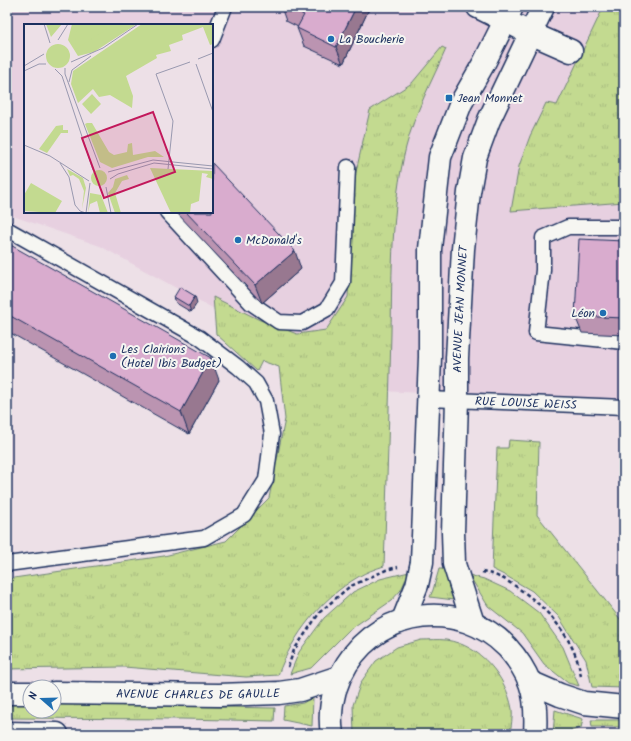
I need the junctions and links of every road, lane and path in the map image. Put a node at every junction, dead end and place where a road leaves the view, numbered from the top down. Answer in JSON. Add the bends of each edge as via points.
{"nodes":[{"id":1,"x":225,"y":7,"type":"edge"},
{"id":2,"x":478,"y":7,"type":"edge"},
{"id":3,"x":543,"y":7,"type":"edge"},
{"id":4,"x":509,"y":14,"type":"edge"},
{"id":5,"x":530,"y":33,"type":"junction"},
{"id":6,"x":213,"y":37,"type":"edge"},
{"id":7,"x":571,"y":51,"type":"dead end"},
{"id":8,"x":348,"y":167,"type":"dead end"},
{"id":9,"x":168,"y":213,"type":"edge"},
{"id":10,"x":624,"y":227,"type":"edge"},
{"id":11,"x":7,"y":229,"type":"edge"},
{"id":12,"x":624,"y":342,"type":"edge"},
{"id":13,"x":428,"y":399,"type":"junction"},
{"id":14,"x":457,"y":400,"type":"junction"},
{"id":15,"x":624,"y":407,"type":"edge"},
{"id":16,"x":7,"y":564,"type":"edge"},
{"id":17,"x":401,"y":567,"type":"dead end"},
{"id":18,"x":481,"y":572,"type":"dead end"},
{"id":19,"x":403,"y":620,"type":"junction"},
{"id":20,"x":473,"y":623,"type":"junction"},
{"id":21,"x":288,"y":668,"type":"dead end"},
{"id":22,"x":339,"y":677,"type":"junction"},
{"id":23,"x":582,"y":679,"type":"dead end"},
{"id":24,"x":530,"y":682,"type":"junction"},
{"id":25,"x":7,"y":693,"type":"edge"},
{"id":26,"x":22,"y":693,"type":"edge"},
{"id":27,"x":62,"y":694,"type":"edge"},
{"id":28,"x":624,"y":706,"type":"edge"},
{"id":29,"x":7,"y":733,"type":"edge"},
{"id":30,"x":57,"y":734,"type":"edge"},
{"id":31,"x":332,"y":734,"type":"edge"},
{"id":32,"x":535,"y":734,"type":"edge"}],
"edges":[{"from":1,"to":6,"type":"lane"},
{"from":2,"to":4,"type":"street"},
{"from":3,"to":5,"type":"street","name":"AVENUE JEAN MONNET"},
{"from":4,"to":5,"type":"street"},
{"from":4,"to":13,"type":"street","via":[[461,103],[440,157],[430,249]]},
{"from":5,"to":7,"type":"street"},
{"from":5,"to":14,"type":"street","name":"AVENUE JEAN MONNET","via":[[475,158],[463,249]]},
{"from":8,"to":9,"type":"lane","via":[[343,283],[327,309],[302,323],[278,322],[251,303]]},
{"from":10,"to":12,"type":"lane","via":[[568,227],[543,238],[543,270],[536,333]]},
{"from":11,"to":16,"type":"lane","via":[[200,338],[238,367],[256,383],[266,401],[272,434],[266,480],[244,515],[204,538]]},
{"from":13,"to":14,"type":"lane","name":"RUE LOUISE WEISS"},
{"from":13,"to":19,"type":"street","via":[[422,562]]},
{"from":14,"to":15,"type":"lane","name":"RUE LOUISE WEISS"},
{"from":14,"to":20,"type":"street","name":"AVENUE JEAN MONNET","via":[[454,564]]},
{"from":17,"to":21,"type":"path","via":[[386,570],[349,587],[320,612],[294,650]]},
{"from":18,"to":23,"type":"path","via":[[500,577],[529,595],[552,617],[568,640],[580,667]]},
{"from":19,"to":20,"type":"street","via":[[426,616],[451,617]]},
{"from":19,"to":22,"type":"street","via":[[377,633],[355,652]]},
{"from":20,"to":24,"type":"street","via":[[498,638],[517,658]]},
{"from":22,"to":27,"type":"street","name":"AVENUE CHARLES DE GAULLE","via":[[300,690],[279,693]]},
{"from":22,"to":31,"type":"street","via":[[332,700]]},
{"from":24,"to":28,"type":"street","via":[[584,703]]},
{"from":24,"to":32,"type":"street","via":[[536,708]]},
{"from":25,"to":26,"type":"street"},
{"from":29,"to":30,"type":"street"}]}
